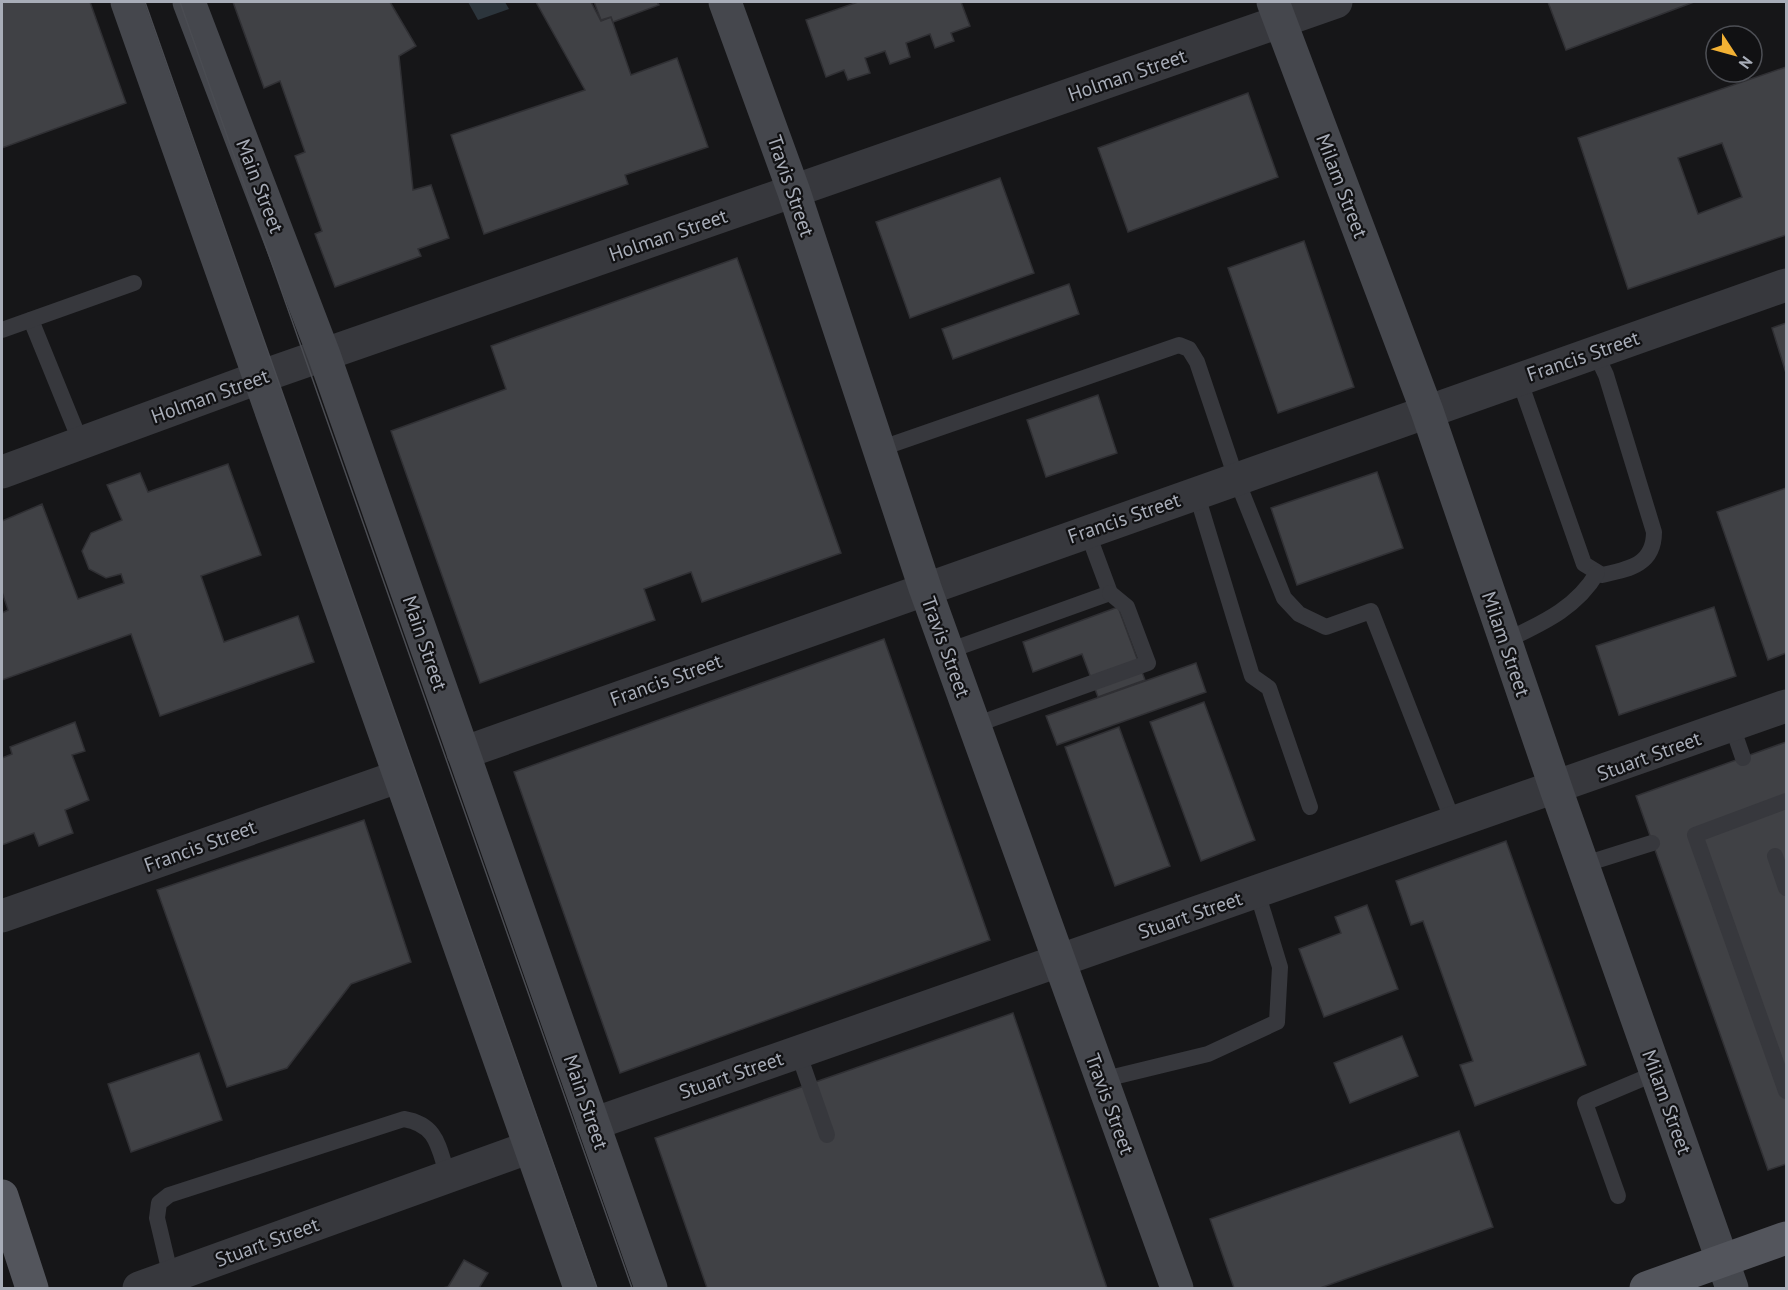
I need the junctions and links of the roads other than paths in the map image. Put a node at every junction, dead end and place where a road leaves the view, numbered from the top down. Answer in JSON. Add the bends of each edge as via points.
{"nodes":[{"id":1,"x":127,"y":2,"type":"edge"},
{"id":2,"x":189,"y":2,"type":"edge"},
{"id":3,"x":725,"y":2,"type":"edge"},
{"id":4,"x":1336,"y":2,"type":"edge"},
{"id":5,"x":1276,"y":12,"type":"edge"},
{"id":6,"x":794,"y":192,"type":"junction"},
{"id":7,"x":134,"y":283,"type":"dead end"},
{"id":8,"x":1786,"y":285,"type":"edge"},
{"id":9,"x":32,"y":320,"type":"junction"},
{"id":10,"x":2,"y":330,"type":"edge"},
{"id":11,"x":1595,"y":352,"type":"junction"},
{"id":12,"x":324,"y":355,"type":"junction"},
{"id":13,"x":260,"y":378,"type":"junction"},
{"id":14,"x":1519,"y":379,"type":"junction"},
{"id":15,"x":1426,"y":411,"type":"junction"},
{"id":16,"x":81,"y":443,"type":"junction"},
{"id":17,"x":879,"y":449,"type":"junction"},
{"id":18,"x":2,"y":472,"type":"edge"},
{"id":19,"x":1236,"y":478,"type":"junction"},
{"id":20,"x":1196,"y":492,"type":"junction"},
{"id":21,"x":1087,"y":531,"type":"junction"},
{"id":22,"x":1597,"y":573,"type":"junction"},
{"id":23,"x":925,"y":588,"type":"junction"},
{"id":24,"x":1110,"y":593,"type":"junction"},
{"id":25,"x":1505,"y":641,"type":"junction"},
{"id":26,"x":948,"y":651,"type":"junction"},
{"id":27,"x":1786,"y":706,"type":"edge"},
{"id":28,"x":975,"y":725,"type":"junction"},
{"id":29,"x":1732,"y":726,"type":"junction"},
{"id":30,"x":463,"y":753,"type":"junction"},
{"id":31,"x":1743,"y":758,"type":"dead end"},
{"id":32,"x":400,"y":776,"type":"junction"},
{"id":33,"x":1556,"y":789,"type":"junction"},
{"id":34,"x":1786,"y":801,"type":"edge"},
{"id":35,"x":1310,"y":807,"type":"dead end"},
{"id":36,"x":1454,"y":824,"type":"junction"},
{"id":37,"x":1652,"y":843,"type":"dead end"},
{"id":38,"x":1775,"y":856,"type":"dead end"},
{"id":39,"x":1582,"y":865,"type":"junction"},
{"id":40,"x":1786,"y":888,"type":"edge"},
{"id":41,"x":1257,"y":892,"type":"junction"},
{"id":42,"x":2,"y":916,"type":"edge"},
{"id":43,"x":1058,"y":960,"type":"junction"},
{"id":44,"x":798,"y":1052,"type":"junction"},
{"id":45,"x":1656,"y":1073,"type":"junction"},
{"id":46,"x":1101,"y":1080,"type":"junction"},
{"id":47,"x":1786,"y":1091,"type":"edge"},
{"id":48,"x":593,"y":1124,"type":"junction"},
{"id":49,"x":827,"y":1135,"type":"dead end"},
{"id":50,"x":530,"y":1147,"type":"junction"},
{"id":51,"x":448,"y":1176,"type":"junction"},
{"id":52,"x":2,"y":1196,"type":"edge"},
{"id":53,"x":1618,"y":1196,"type":"dead end"},
{"id":54,"x":1786,"y":1238,"type":"edge"},
{"id":55,"x":1727,"y":1275,"type":"edge"},
{"id":56,"x":171,"y":1277,"type":"junction"},
{"id":57,"x":32,"y":1288,"type":"edge"},
{"id":58,"x":139,"y":1288,"type":"edge"},
{"id":59,"x":580,"y":1288,"type":"edge"},
{"id":60,"x":651,"y":1288,"type":"edge"},
{"id":61,"x":1177,"y":1288,"type":"edge"},
{"id":62,"x":1646,"y":1288,"type":"edge"}],
"edges":[{"from":1,"to":13,"type":"main road"},
{"from":2,"to":12,"type":"main road","name":"Main Street"},
{"from":3,"to":6,"type":"main road","name":"Travis Street"},
{"from":4,"to":5,"type":"street","name":"Holman Street"},
{"from":5,"to":6,"type":"street","name":"Holman Street"},
{"from":5,"to":15,"type":"main road","name":"Milam Street"},
{"from":6,"to":12,"type":"street","name":"Holman Street"},
{"from":6,"to":17,"type":"main road","name":"Travis Street"},
{"from":7,"to":9,"type":"lane"},
{"from":8,"to":11,"type":"street","name":"Francis Street"},
{"from":9,"to":10,"type":"lane"},
{"from":9,"to":16,"type":"lane"},
{"from":11,"to":14,"type":"street","name":"Francis Street"},
{"from":11,"to":22,"type":"lane","via":[[1606,375],[1654,539],[1654,546],[1641,563],[1614,573]]},
{"from":12,"to":13,"type":"street","name":"Holman Street"},
{"from":12,"to":30,"type":"main road","name":"Main Street"},
{"from":13,"to":16,"type":"street","name":"Holman Street"},
{"from":13,"to":32,"type":"main road"},
{"from":14,"to":15,"type":"street","name":"Francis Street"},
{"from":14,"to":22,"type":"lane","via":[[1584,564]]},
{"from":15,"to":19,"type":"street","name":"Francis Street"},
{"from":15,"to":25,"type":"main road","name":"Milam Street"},
{"from":16,"to":18,"type":"street","name":"Holman Street"},
{"from":17,"to":19,"type":"lane","via":[[1179,345],[1189,349],[1197,362]]},
{"from":17,"to":23,"type":"main road","name":"Travis Street"},
{"from":19,"to":20,"type":"street","name":"Francis Street"},
{"from":19,"to":36,"type":"lane","via":[[1284,598],[1299,614],[1326,627],[1371,611]]},
{"from":20,"to":21,"type":"street","name":"Francis Street"},
{"from":20,"to":35,"type":"lane","via":[[1252,676],[1269,688]]},
{"from":21,"to":23,"type":"street","name":"Francis Street"},
{"from":21,"to":24,"type":"lane"},
{"from":22,"to":25,"type":"lane","via":[[1583,593],[1555,617]]},
{"from":23,"to":26,"type":"main road","name":"Travis Street"},
{"from":23,"to":30,"type":"street","name":"Francis Street"},
{"from":24,"to":26,"type":"lane"},
{"from":24,"to":28,"type":"lane","via":[[1127,607],[1148,663]]},
{"from":25,"to":33,"type":"main road","name":"Milam Street"},
{"from":26,"to":28,"type":"main road","name":"Travis Street"},
{"from":27,"to":29,"type":"street","name":"Stuart Street"},
{"from":28,"to":43,"type":"main road","name":"Travis Street"},
{"from":29,"to":31,"type":"lane"},
{"from":29,"to":33,"type":"street","name":"Stuart Street"},
{"from":30,"to":48,"type":"main road","name":"Main Street"},
{"from":32,"to":42,"type":"street","name":"Francis Street"},
{"from":32,"to":50,"type":"main road"},
{"from":33,"to":36,"type":"street","name":"Stuart Street"},
{"from":33,"to":39,"type":"main road","name":"Milam Street"},
{"from":34,"to":47,"type":"lane","via":[[1695,835]]},
{"from":36,"to":41,"type":"street","name":"Stuart Street"},
{"from":37,"to":39,"type":"lane"},
{"from":38,"to":40,"type":"lane"},
{"from":39,"to":45,"type":"main road","name":"Milam Street"},
{"from":41,"to":43,"type":"street","name":"Stuart Street"},
{"from":41,"to":46,"type":"lane","via":[[1280,967],[1277,1022],[1208,1054]]},
{"from":43,"to":44,"type":"street","name":"Stuart Street"},
{"from":43,"to":46,"type":"main road","name":"Travis Street"},
{"from":44,"to":48,"type":"street","name":"Stuart Street"},
{"from":44,"to":49,"type":"lane"},
{"from":45,"to":53,"type":"lane","via":[[1585,1103]]},
{"from":45,"to":55,"type":"main road","name":"Milam Street"},
{"from":46,"to":61,"type":"main road","name":"Travis Street"},
{"from":48,"to":60,"type":"main road","name":"Main Street"},
{"from":50,"to":51,"type":"street","name":"Stuart Street"},
{"from":50,"to":59,"type":"main road"},
{"from":51,"to":56,"type":"street","name":"Stuart Street"},
{"from":51,"to":56,"type":"lane","via":[[432,1131],[421,1122],[404,1119],[169,1195],[159,1203],[157,1218]]},
{"from":52,"to":57,"type":"main road"},
{"from":54,"to":55,"type":"main road"},
{"from":55,"to":62,"type":"main road"},
{"from":56,"to":58,"type":"street","name":"Stuart Street"}]}
